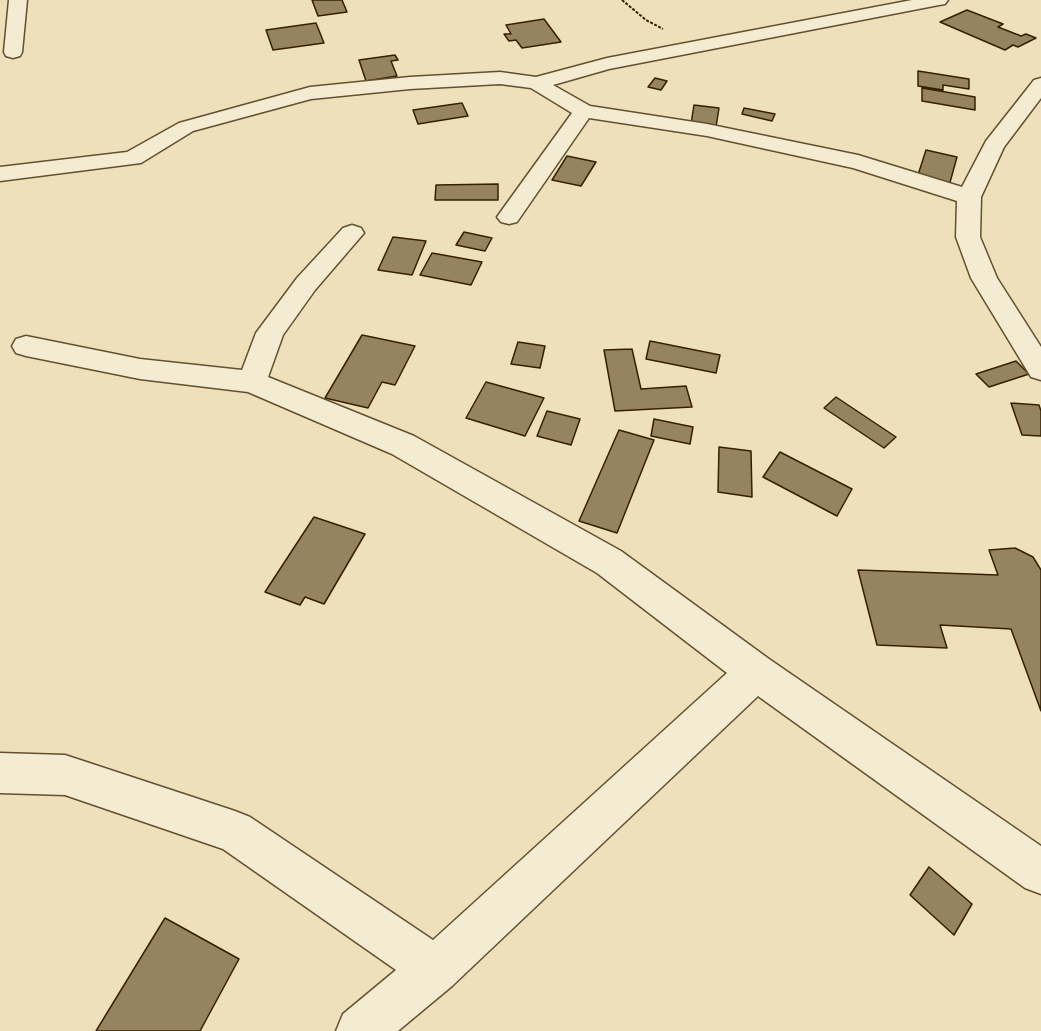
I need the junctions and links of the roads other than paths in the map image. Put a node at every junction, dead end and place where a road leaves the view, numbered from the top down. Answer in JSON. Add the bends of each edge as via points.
{"nodes":[{"id":1,"x":18,"y":0,"type":"edge"},
{"id":2,"x":939,"y":0,"type":"edge"},
{"id":3,"x":13,"y":52,"type":"dead end"},
{"id":4,"x":536,"y":83,"type":"junction"},
{"id":5,"x":1041,"y":84,"type":"edge"},
{"id":6,"x":584,"y":111,"type":"junction"},
{"id":7,"x":0,"y":174,"type":"edge"},
{"id":8,"x":969,"y":197,"type":"junction"},
{"id":9,"x":509,"y":217,"type":"dead end"},
{"id":10,"x":351,"y":233,"type":"dead end"},
{"id":11,"x":26,"y":346,"type":"dead end"},
{"id":12,"x":1041,"y":370,"type":"edge"},
{"id":13,"x":252,"y":382,"type":"junction"},
{"id":14,"x":756,"y":672,"type":"junction"},
{"id":15,"x":0,"y":773,"type":"edge"},
{"id":16,"x":1041,"y":872,"type":"edge"},
{"id":17,"x":435,"y":969,"type":"junction"},
{"id":18,"x":360,"y":1031,"type":"edge"}],
"edges":[{"from":1,"to":3,"type":"street"},
{"from":2,"to":4,"type":"street","via":[[607,64]]},
{"from":4,"to":6,"type":"street"},
{"from":4,"to":7,"type":"street","via":[[500,78],[410,82],[310,93],[186,127],[133,158]]},
{"from":5,"to":8,"type":"street","via":[[994,146]]},
{"from":6,"to":8,"type":"street","via":[[707,130],[858,162]]},
{"from":6,"to":9,"type":"street"},
{"from":8,"to":12,"type":"street","via":[[968,237],[984,278]]},
{"from":10,"to":13,"type":"street","via":[[270,333]]},
{"from":11,"to":13,"type":"street","via":[[140,369]]},
{"from":13,"to":14,"type":"street","via":[[403,445],[609,561]]},
{"from":14,"to":16,"type":"street"},
{"from":14,"to":17,"type":"street"},
{"from":15,"to":17,"type":"street","via":[[65,775],[235,832]]},
{"from":17,"to":18,"type":"street"}]}
